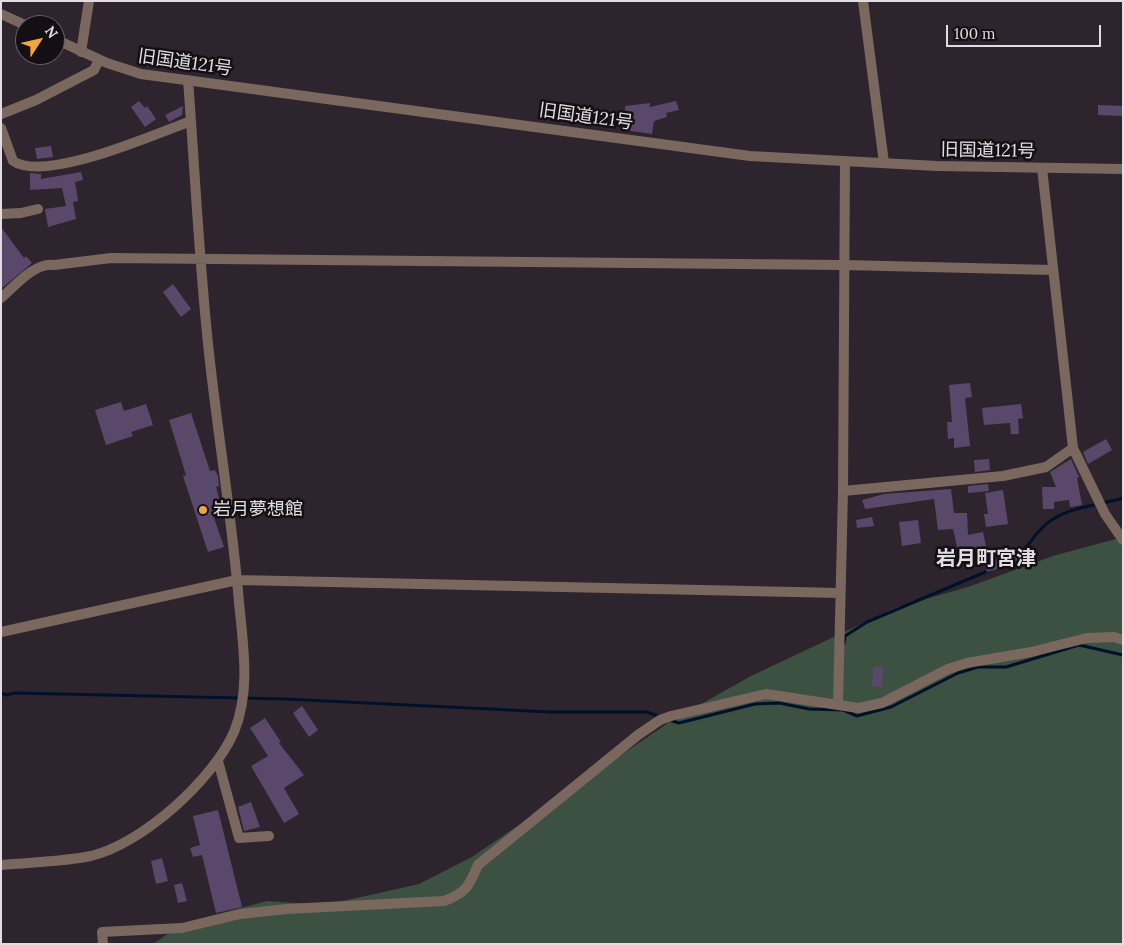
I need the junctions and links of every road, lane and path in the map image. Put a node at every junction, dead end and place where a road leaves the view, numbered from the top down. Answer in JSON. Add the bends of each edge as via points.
{"nodes":[{"id":1,"x":89,"y":1,"type":"edge"},
{"id":2,"x":859,"y":1,"type":"edge"},
{"id":3,"x":863,"y":1,"type":"edge"},
{"id":4,"x":1,"y":14,"type":"edge"},
{"id":5,"x":15,"y":20,"type":"edge"},
{"id":6,"x":65,"y":44,"type":"edge"},
{"id":7,"x":81,"y":52,"type":"junction"},
{"id":8,"x":99,"y":60,"type":"junction"},
{"id":9,"x":188,"y":80,"type":"junction"},
{"id":10,"x":1,"y":114,"type":"edge"},
{"id":11,"x":191,"y":121,"type":"junction"},
{"id":12,"x":1,"y":128,"type":"edge"},
{"id":13,"x":844,"y":161,"type":"junction"},
{"id":14,"x":884,"y":163,"type":"junction"},
{"id":15,"x":1042,"y":168,"type":"junction"},
{"id":16,"x":1123,"y":169,"type":"edge"},
{"id":17,"x":38,"y":209,"type":"dead end"},
{"id":18,"x":1,"y":214,"type":"edge"},
{"id":19,"x":199,"y":258,"type":"junction"},
{"id":20,"x":845,"y":265,"type":"junction"},
{"id":21,"x":1052,"y":270,"type":"junction"},
{"id":22,"x":1,"y":298,"type":"edge"},
{"id":23,"x":1073,"y":448,"type":"junction"},
{"id":24,"x":843,"y":491,"type":"junction"},
{"id":25,"x":1123,"y":540,"type":"edge"},
{"id":26,"x":237,"y":580,"type":"junction"},
{"id":27,"x":840,"y":593,"type":"junction"},
{"id":28,"x":1,"y":632,"type":"edge"},
{"id":29,"x":1123,"y":640,"type":"edge"},
{"id":30,"x":838,"y":705,"type":"junction"},
{"id":31,"x":218,"y":762,"type":"junction"},
{"id":32,"x":269,"y":836,"type":"dead end"},
{"id":33,"x":1,"y":864,"type":"edge"},
{"id":34,"x":102,"y":944,"type":"edge"}],
"edges":[{"from":1,"to":7,"type":"street"},
{"from":2,"to":3,"type":"street"},
{"from":3,"to":14,"type":"street"},
{"from":4,"to":5,"type":"street"},
{"from":6,"to":7,"type":"street","name":"旧国道121号"},
{"from":7,"to":8,"type":"street","name":"旧国道121号"},
{"from":8,"to":9,"type":"street","name":"旧国道121号","via":[[141,74]]},
{"from":8,"to":10,"type":"street","via":[[94,70]]},
{"from":9,"to":11,"type":"street"},
{"from":9,"to":13,"type":"street","name":"旧国道121号","via":[[750,156]]},
{"from":11,"to":12,"type":"street","via":[[82,161],[45,166],[26,166],[13,161]]},
{"from":11,"to":19,"type":"street"},
{"from":13,"to":14,"type":"street","name":"旧国道121号"},
{"from":13,"to":20,"type":"street"},
{"from":14,"to":15,"type":"street","name":"旧国道121号"},
{"from":15,"to":16,"type":"street","name":"旧国道121号"},
{"from":15,"to":21,"type":"street"},
{"from":17,"to":18,"type":"street"},
{"from":19,"to":20,"type":"street"},
{"from":19,"to":22,"type":"street","via":[[111,258],[54,265],[46,263]]},
{"from":19,"to":26,"type":"street"},
{"from":20,"to":21,"type":"street"},
{"from":20,"to":24,"type":"street"},
{"from":21,"to":23,"type":"street"},
{"from":23,"to":24,"type":"street","via":[[1046,467],[1004,476]]},
{"from":23,"to":25,"type":"street","via":[[1105,514]]},
{"from":24,"to":27,"type":"street"},
{"from":26,"to":27,"type":"street"},
{"from":26,"to":28,"type":"street"},
{"from":26,"to":31,"type":"street","via":[[244,654],[244,702],[234,732]]},
{"from":27,"to":30,"type":"street"},
{"from":29,"to":30,"type":"street","via":[[1087,638],[967,663],[948,669],[882,703],[858,708]]},
{"from":30,"to":34,"type":"street","via":[[766,694],[660,720],[478,865],[470,884],[460,895],[444,901],[240,914],[182,928],[102,932]]},
{"from":31,"to":32,"type":"street","via":[[239,838]]},
{"from":31,"to":33,"type":"street","via":[[146,829],[117,846],[92,855]]}]}
